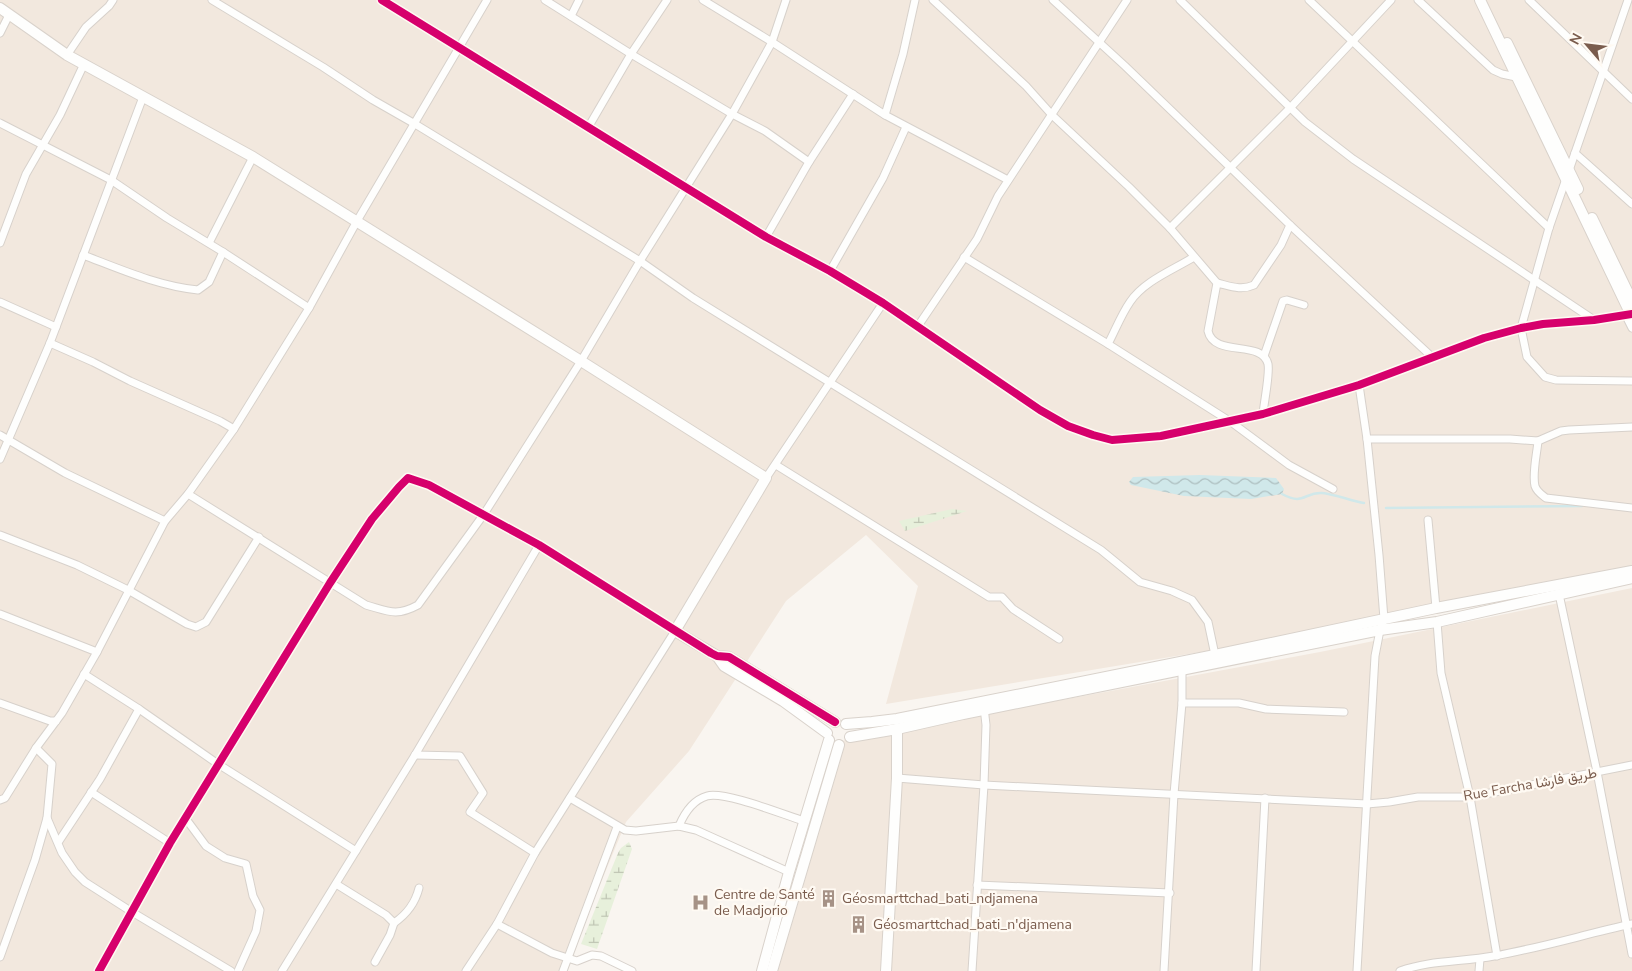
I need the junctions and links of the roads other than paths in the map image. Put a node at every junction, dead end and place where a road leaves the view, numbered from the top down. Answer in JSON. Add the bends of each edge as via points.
{"nodes":[{"id":1,"x":113,"y":0,"type":"edge"},
{"id":2,"x":212,"y":0,"type":"edge"},
{"id":3,"x":382,"y":0,"type":"edge"},
{"id":4,"x":487,"y":0,"type":"edge"},
{"id":5,"x":545,"y":0,"type":"edge"},
{"id":6,"x":579,"y":0,"type":"edge"},
{"id":7,"x":667,"y":0,"type":"edge"},
{"id":8,"x":703,"y":0,"type":"edge"},
{"id":9,"x":786,"y":0,"type":"edge"},
{"id":10,"x":915,"y":0,"type":"edge"},
{"id":11,"x":933,"y":0,"type":"edge"},
{"id":12,"x":1054,"y":0,"type":"edge"},
{"id":13,"x":1127,"y":0,"type":"edge"},
{"id":14,"x":1180,"y":0,"type":"edge"},
{"id":15,"x":1309,"y":0,"type":"edge"},
{"id":16,"x":1390,"y":0,"type":"edge"},
{"id":17,"x":1418,"y":0,"type":"edge"},
{"id":18,"x":1480,"y":0,"type":"edge"},
{"id":19,"x":1487,"y":0,"type":"edge"},
{"id":20,"x":1529,"y":0,"type":"edge"},
{"id":21,"x":1628,"y":0,"type":"edge"},
{"id":22,"x":0,"y":8,"type":"edge"},
{"id":23,"x":9,"y":15,"type":"junction"},
{"id":24,"x":571,"y":16,"type":"junction"},
{"id":25,"x":0,"y":33,"type":"edge"},
{"id":26,"x":772,"y":42,"type":"junction"},
{"id":27,"x":1352,"y":42,"type":"junction"},
{"id":28,"x":1098,"y":43,"type":"junction"},
{"id":29,"x":459,"y":46,"type":"junction"},
{"id":30,"x":631,"y":54,"type":"junction"},
{"id":31,"x":67,"y":55,"type":"junction"},
{"id":32,"x":84,"y":64,"type":"junction"},
{"id":33,"x":1604,"y":72,"type":"junction"},
{"id":34,"x":1516,"y":77,"type":"junction"},
{"id":35,"x":853,"y":94,"type":"junction"},
{"id":36,"x":143,"y":96,"type":"junction"},
{"id":37,"x":1632,"y":99,"type":"edge"},
{"id":38,"x":1291,"y":107,"type":"junction"},
{"id":39,"x":732,"y":114,"type":"junction"},
{"id":40,"x":885,"y":114,"type":"junction"},
{"id":41,"x":1052,"y":115,"type":"junction"},
{"id":42,"x":0,"y":123,"type":"edge"},
{"id":43,"x":415,"y":124,"type":"junction"},
{"id":44,"x":589,"y":126,"type":"junction"},
{"id":45,"x":906,"y":127,"type":"junction"},
{"id":46,"x":42,"y":146,"type":"junction"},
{"id":47,"x":1576,"y":153,"type":"junction"},
{"id":48,"x":253,"y":157,"type":"junction"},
{"id":49,"x":809,"y":162,"type":"junction"},
{"id":50,"x":1230,"y":168,"type":"junction"},
{"id":51,"x":1568,"y":176,"type":"junction"},
{"id":52,"x":111,"y":180,"type":"junction"},
{"id":53,"x":1008,"y":180,"type":"junction"},
{"id":54,"x":687,"y":187,"type":"junction"},
{"id":55,"x":1632,"y":204,"type":"edge"},
{"id":56,"x":0,"y":217,"type":"edge"},
{"id":57,"x":8,"y":220,"type":"junction"},
{"id":58,"x":357,"y":221,"type":"junction"},
{"id":59,"x":1290,"y":225,"type":"junction"},
{"id":60,"x":1170,"y":228,"type":"junction"},
{"id":61,"x":1549,"y":228,"type":"junction"},
{"id":62,"x":766,"y":237,"type":"junction"},
{"id":63,"x":0,"y":243,"type":"edge"},
{"id":64,"x":209,"y":243,"type":"junction"},
{"id":65,"x":223,"y":252,"type":"junction"},
{"id":66,"x":83,"y":255,"type":"junction"},
{"id":67,"x":964,"y":257,"type":"junction"},
{"id":68,"x":1194,"y":257,"type":"junction"},
{"id":69,"x":640,"y":261,"type":"junction"},
{"id":70,"x":830,"y":271,"type":"junction"},
{"id":71,"x":1534,"y":281,"type":"junction"},
{"id":72,"x":1217,"y":283,"type":"junction"},
{"id":73,"x":1632,"y":301,"type":"edge"},
{"id":74,"x":0,"y":302,"type":"edge"},
{"id":75,"x":883,"y":302,"type":"junction"},
{"id":76,"x":1304,"y":305,"type":"dead end"},
{"id":77,"x":309,"y":308,"type":"junction"},
{"id":78,"x":1630,"y":315,"type":"edge"},
{"id":79,"x":1594,"y":320,"type":"junction"},
{"id":80,"x":918,"y":326,"type":"junction"},
{"id":81,"x":56,"y":327,"type":"junction"},
{"id":82,"x":1521,"y":328,"type":"junction"},
{"id":83,"x":1632,"y":328,"type":"edge"},
{"id":84,"x":50,"y":343,"type":"junction"},
{"id":85,"x":1108,"y":344,"type":"junction"},
{"id":86,"x":1264,"y":356,"type":"junction"},
{"id":87,"x":1432,"y":357,"type":"junction"},
{"id":88,"x":581,"y":361,"type":"junction"},
{"id":89,"x":1632,"y":381,"type":"edge"},
{"id":90,"x":830,"y":382,"type":"junction"},
{"id":91,"x":1359,"y":385,"type":"junction"},
{"id":92,"x":1263,"y":414,"type":"junction"},
{"id":93,"x":1231,"y":422,"type":"junction"},
{"id":94,"x":1632,"y":427,"type":"edge"},
{"id":95,"x":234,"y":429,"type":"junction"},
{"id":96,"x":0,"y":436,"type":"edge"},
{"id":97,"x":1367,"y":439,"type":"junction"},
{"id":98,"x":8,"y":440,"type":"junction"},
{"id":99,"x":1538,"y":441,"type":"junction"},
{"id":100,"x":0,"y":459,"type":"edge"},
{"id":101,"x":776,"y":464,"type":"junction"},
{"id":102,"x":766,"y":478,"type":"junction"},
{"id":103,"x":1333,"y":490,"type":"dead end"},
{"id":104,"x":188,"y":494,"type":"junction"},
{"id":105,"x":1632,"y":508,"type":"edge"},
{"id":106,"x":484,"y":514,"type":"junction"},
{"id":107,"x":1428,"y":520,"type":"dead end"},
{"id":108,"x":165,"y":521,"type":"junction"},
{"id":109,"x":0,"y":535,"type":"edge"},
{"id":110,"x":259,"y":537,"type":"junction"},
{"id":111,"x":539,"y":545,"type":"junction"},
{"id":112,"x":1632,"y":570,"type":"edge"},
{"id":113,"x":1632,"y":578,"type":"edge"},
{"id":114,"x":330,"y":584,"type":"junction"},
{"id":115,"x":128,"y":590,"type":"junction"},
{"id":116,"x":1559,"y":594,"type":"junction"},
{"id":117,"x":1436,"y":608,"type":"junction"},
{"id":118,"x":0,"y":614,"type":"edge"},
{"id":119,"x":1384,"y":619,"type":"junction"},
{"id":120,"x":1437,"y":622,"type":"junction"},
{"id":121,"x":1380,"y":630,"type":"junction"},
{"id":122,"x":675,"y":631,"type":"junction"},
{"id":123,"x":1059,"y":639,"type":"dead end"},
{"id":124,"x":96,"y":652,"type":"junction"},
{"id":125,"x":1215,"y":655,"type":"junction"},
{"id":126,"x":717,"y":656,"type":"junction"},
{"id":127,"x":1182,"y":669,"type":"junction"},
{"id":128,"x":84,"y":674,"type":"junction"},
{"id":129,"x":0,"y":703,"type":"edge"},
{"id":130,"x":1182,"y":703,"type":"junction"},
{"id":131,"x":984,"y":705,"type":"junction"},
{"id":132,"x":139,"y":709,"type":"junction"},
{"id":133,"x":1344,"y":712,"type":"dead end"},
{"id":134,"x":56,"y":721,"type":"junction"},
{"id":135,"x":841,"y":723,"type":"junction"},
{"id":136,"x":897,"y":729,"type":"junction"},
{"id":137,"x":850,"y":737,"type":"junction"},
{"id":138,"x":832,"y":740,"type":"junction"},
{"id":139,"x":36,"y":748,"type":"junction"},
{"id":140,"x":415,"y":755,"type":"junction"},
{"id":141,"x":218,"y":764,"type":"junction"},
{"id":142,"x":1632,"y":765,"type":"edge"},
{"id":143,"x":1597,"y":772,"type":"junction"},
{"id":144,"x":897,"y":778,"type":"junction"},
{"id":145,"x":984,"y":784,"type":"junction"},
{"id":146,"x":91,"y":792,"type":"junction"},
{"id":147,"x":1174,"y":794,"type":"junction"},
{"id":148,"x":1470,"y":797,"type":"junction"},
{"id":149,"x":570,"y":798,"type":"junction"},
{"id":150,"x":1265,"y":798,"type":"junction"},
{"id":151,"x":0,"y":800,"type":"edge"},
{"id":152,"x":1367,"y":804,"type":"junction"},
{"id":153,"x":47,"y":818,"type":"junction"},
{"id":154,"x":186,"y":819,"type":"junction"},
{"id":155,"x":804,"y":821,"type":"junction"},
{"id":156,"x":617,"y":826,"type":"junction"},
{"id":157,"x":679,"y":826,"type":"junction"},
{"id":158,"x":59,"y":841,"type":"junction"},
{"id":159,"x":170,"y":843,"type":"junction"},
{"id":160,"x":356,"y":852,"type":"junction"},
{"id":161,"x":535,"y":853,"type":"junction"},
{"id":162,"x":789,"y":872,"type":"junction"},
{"id":163,"x":336,"y":884,"type":"junction"},
{"id":164,"x":977,"y":885,"type":"junction"},
{"id":165,"x":419,"y":888,"type":"dead end"},
{"id":166,"x":1170,"y":893,"type":"junction"},
{"id":167,"x":132,"y":912,"type":"junction"},
{"id":168,"x":394,"y":923,"type":"junction"},
{"id":169,"x":497,"y":924,"type":"junction"},
{"id":170,"x":1629,"y":925,"type":"edge"},
{"id":171,"x":1632,"y":954,"type":"edge"},
{"id":172,"x":1497,"y":956,"type":"junction"},
{"id":173,"x":0,"y":957,"type":"edge"},
{"id":174,"x":569,"y":958,"type":"junction"},
{"id":175,"x":1480,"y":959,"type":"junction"},
{"id":176,"x":375,"y":962,"type":"dead end"},
{"id":177,"x":99,"y":971,"type":"edge"},
{"id":178,"x":231,"y":971,"type":"edge"},
{"id":179,"x":238,"y":971,"type":"edge"},
{"id":180,"x":282,"y":971,"type":"edge"},
{"id":181,"x":466,"y":971,"type":"edge"},
{"id":182,"x":563,"y":971,"type":"edge"},
{"id":183,"x":632,"y":971,"type":"edge"},
{"id":184,"x":762,"y":971,"type":"edge"},
{"id":185,"x":772,"y":971,"type":"edge"},
{"id":186,"x":886,"y":971,"type":"edge"},
{"id":187,"x":972,"y":971,"type":"edge"},
{"id":188,"x":1164,"y":971,"type":"edge"},
{"id":189,"x":1256,"y":971,"type":"edge"},
{"id":190,"x":1357,"y":971,"type":"edge"},
{"id":191,"x":1400,"y":971,"type":"edge"},
{"id":192,"x":1479,"y":971,"type":"edge"}],
"edges":[{"from":1,"to":31,"type":"street","via":[[86,27]]},
{"from":2,"to":43,"type":"street"},
{"from":3,"to":29,"type":"street"},
{"from":4,"to":29,"type":"street"},
{"from":5,"to":24,"type":"street"},
{"from":6,"to":24,"type":"street"},
{"from":7,"to":30,"type":"street"},
{"from":8,"to":26,"type":"street"},
{"from":9,"to":26,"type":"street"},
{"from":10,"to":40,"type":"street"},
{"from":11,"to":41,"type":"street","via":[[1026,86]]},
{"from":12,"to":28,"type":"street"},
{"from":13,"to":28,"type":"street"},
{"from":14,"to":38,"type":"street"},
{"from":15,"to":27,"type":"street"},
{"from":16,"to":27,"type":"street"},
{"from":17,"to":34,"type":"street","via":[[1493,70]]},
{"from":18,"to":34,"type":"street"},
{"from":19,"to":51,"type":"street"},
{"from":20,"to":33,"type":"street"},
{"from":21,"to":33,"type":"street"},
{"from":22,"to":23,"type":"street"},
{"from":23,"to":25,"type":"street"},
{"from":23,"to":31,"type":"street"},
{"from":24,"to":30,"type":"street"},
{"from":26,"to":35,"type":"street"},
{"from":26,"to":39,"type":"street"},
{"from":27,"to":38,"type":"street"},
{"from":27,"to":61,"type":"street"},
{"from":28,"to":41,"type":"street"},
{"from":28,"to":50,"type":"street"},
{"from":29,"to":43,"type":"street"},
{"from":29,"to":44,"type":"street"},
{"from":30,"to":39,"type":"street"},
{"from":30,"to":44,"type":"street"},
{"from":31,"to":32,"type":"street"},
{"from":32,"to":36,"type":"street"},
{"from":32,"to":46,"type":"street"},
{"from":33,"to":37,"type":"street"},
{"from":33,"to":47,"type":"street"},
{"from":34,"to":51,"type":"street"},
{"from":35,"to":40,"type":"street"},
{"from":35,"to":49,"type":"street"},
{"from":36,"to":48,"type":"street"},
{"from":36,"to":52,"type":"street"},
{"from":38,"to":50,"type":"street"},
{"from":38,"to":71,"type":"street","via":[[1353,159]]},
{"from":39,"to":49,"type":"street","via":[[765,131]]},
{"from":39,"to":54,"type":"street"},
{"from":40,"to":45,"type":"street"},
{"from":41,"to":53,"type":"street"},
{"from":41,"to":60,"type":"street"},
{"from":42,"to":46,"type":"street"},
{"from":43,"to":58,"type":"street"},
{"from":43,"to":69,"type":"street"},
{"from":44,"to":54,"type":"street"},
{"from":45,"to":53,"type":"street"},
{"from":45,"to":70,"type":"street","via":[[883,178]]},
{"from":46,"to":52,"type":"street"},
{"from":46,"to":57,"type":"street","via":[[26,174]]},
{"from":47,"to":51,"type":"street"},
{"from":47,"to":55,"type":"street"},
{"from":48,"to":58,"type":"street"},
{"from":48,"to":64,"type":"street"},
{"from":49,"to":62,"type":"street"},
{"from":50,"to":59,"type":"street"},
{"from":50,"to":60,"type":"street"},
{"from":51,"to":61,"type":"street"},
{"from":51,"to":73,"type":"street"},
{"from":51,"to":78,"type":"street"},
{"from":52,"to":64,"type":"street"},
{"from":52,"to":66,"type":"street"},
{"from":53,"to":67,"type":"street"},
{"from":54,"to":62,"type":"street"},
{"from":54,"to":69,"type":"street"},
{"from":56,"to":57,"type":"street"},
{"from":57,"to":63,"type":"street"},
{"from":58,"to":77,"type":"street"},
{"from":58,"to":88,"type":"street"},
{"from":59,"to":72,"type":"street","via":[[1254,286],[1238,288]]},
{"from":59,"to":87,"type":"street"},
{"from":60,"to":68,"type":"street"},
{"from":61,"to":71,"type":"street"},
{"from":62,"to":70,"type":"street"},
{"from":64,"to":65,"type":"street"},
{"from":65,"to":66,"type":"street","via":[[209,282],[198,290],[154,280]]},
{"from":65,"to":77,"type":"street"},
{"from":66,"to":81,"type":"street"},
{"from":67,"to":80,"type":"street"},
{"from":67,"to":85,"type":"street"},
{"from":68,"to":72,"type":"street"},
{"from":68,"to":85,"type":"street","via":[[1138,292]]},
{"from":69,"to":88,"type":"street"},
{"from":69,"to":90,"type":"street","via":[[692,298]]},
{"from":70,"to":75,"type":"street"},
{"from":71,"to":79,"type":"street"},
{"from":71,"to":82,"type":"street"},
{"from":72,"to":86,"type":"street","via":[[1209,336],[1216,343]]},
{"from":74,"to":81,"type":"street"},
{"from":75,"to":80,"type":"street"},
{"from":75,"to":90,"type":"street"},
{"from":76,"to":86,"type":"street","via":[[1283,301]]},
{"from":77,"to":95,"type":"street"},
{"from":78,"to":79,"type":"street"},
{"from":78,"to":83,"type":"street"},
{"from":79,"to":82,"type":"street"},
{"from":80,"to":93,"type":"street","via":[[1040,410],[1068,426],[1093,435],[1112,440],[1132,439]]},
{"from":81,"to":84,"type":"street"},
{"from":82,"to":87,"type":"street"},
{"from":82,"to":89,"type":"street","via":[[1527,358],[1545,377]]},
{"from":84,"to":95,"type":"street"},
{"from":84,"to":98,"type":"street"},
{"from":85,"to":93,"type":"street"},
{"from":86,"to":92,"type":"street","via":[[1268,365]]},
{"from":87,"to":91,"type":"street"},
{"from":88,"to":102,"type":"street"},
{"from":88,"to":106,"type":"street"},
{"from":90,"to":101,"type":"street"},
{"from":90,"to":125,"type":"street","via":[[1101,550],[1140,582],[1192,600],[1208,622]]},
{"from":91,"to":92,"type":"street"},
{"from":91,"to":97,"type":"street"},
{"from":92,"to":93,"type":"street"},
{"from":93,"to":103,"type":"street","via":[[1289,465]]},
{"from":94,"to":99,"type":"street","via":[[1569,430]]},
{"from":95,"to":104,"type":"street"},
{"from":96,"to":98,"type":"street"},
{"from":97,"to":99,"type":"street"},
{"from":97,"to":119,"type":"street"},
{"from":98,"to":100,"type":"street"},
{"from":98,"to":108,"type":"street"},
{"from":99,"to":105,"type":"street","via":[[1535,487],[1546,498]]},
{"from":101,"to":102,"type":"street"},
{"from":101,"to":123,"type":"street","via":[[988,597],[1002,598],[1013,609]]},
{"from":102,"to":122,"type":"street"},
{"from":104,"to":108,"type":"street"},
{"from":104,"to":110,"type":"street"},
{"from":106,"to":111,"type":"street"},
{"from":106,"to":114,"type":"street","via":[[418,605],[405,612],[366,605]]},
{"from":106,"to":114,"type":"street","via":[[429,485],[408,478],[372,519]]},
{"from":107,"to":117,"type":"street"},
{"from":108,"to":115,"type":"street"},
{"from":109,"to":115,"type":"street","via":[[78,565]]},
{"from":110,"to":114,"type":"street"},
{"from":110,"to":115,"type":"street","via":[[201,626],[191,626]]},
{"from":111,"to":122,"type":"street"},
{"from":111,"to":140,"type":"street"},
{"from":112,"to":117,"type":"street"},
{"from":113,"to":116,"type":"street"},
{"from":114,"to":141,"type":"street"},
{"from":115,"to":124,"type":"street"},
{"from":116,"to":120,"type":"street"},
{"from":116,"to":143,"type":"street"},
{"from":117,"to":119,"type":"street"},
{"from":118,"to":124,"type":"street"},
{"from":119,"to":121,"type":"street"},
{"from":119,"to":125,"type":"street"},
{"from":120,"to":121,"type":"street"},
{"from":120,"to":148,"type":"street","via":[[1441,673]]},
{"from":121,"to":127,"type":"street"},
{"from":121,"to":152,"type":"street","via":[[1375,656]]},
{"from":122,"to":126,"type":"street"},
{"from":122,"to":149,"type":"street"},
{"from":124,"to":128,"type":"street"},
{"from":125,"to":131,"type":"street"},
{"from":126,"to":135,"type":"street","via":[[729,658]]},
{"from":126,"to":138,"type":"street","via":[[724,666],[783,701]]},
{"from":127,"to":130,"type":"street"},
{"from":127,"to":131,"type":"street"},
{"from":128,"to":132,"type":"street"},
{"from":128,"to":134,"type":"street"},
{"from":129,"to":134,"type":"street","via":[[50,722]]},
{"from":130,"to":133,"type":"street","via":[[1230,702],[1266,709]]},
{"from":130,"to":147,"type":"street"},
{"from":131,"to":135,"type":"street","via":[[890,720]]},
{"from":131,"to":136,"type":"street"},
{"from":131,"to":145,"type":"street"},
{"from":132,"to":141,"type":"street"},
{"from":132,"to":146,"type":"street"},
{"from":134,"to":139,"type":"street"},
{"from":135,"to":137,"type":"street","via":[[850,730]]},
{"from":135,"to":138,"type":"street","via":[[829,726]]},
{"from":136,"to":137,"type":"street"},
{"from":136,"to":144,"type":"street"},
{"from":137,"to":138,"type":"street","via":[[846,743]]},
{"from":138,"to":155,"type":"street"},
{"from":138,"to":185,"type":"street"},
{"from":139,"to":151,"type":"street","via":[[5,798]]},
{"from":139,"to":153,"type":"street","via":[[52,764]]},
{"from":140,"to":160,"type":"street"},
{"from":140,"to":161,"type":"street","via":[[460,756],[483,793],[470,812]]},
{"from":141,"to":154,"type":"street"},
{"from":141,"to":160,"type":"street"},
{"from":142,"to":143,"type":"street","name":"Rue Farcha طريق فارشا"},
{"from":143,"to":148,"type":"street","name":"Rue Farcha طريق فارشا"},
{"from":143,"to":170,"type":"street"},
{"from":144,"to":145,"type":"street","name":"Rue Farcha طريق فارشا"},
{"from":144,"to":186,"type":"street"},
{"from":145,"to":147,"type":"street","name":"Rue Farcha طريق فارشا"},
{"from":145,"to":164,"type":"street"},
{"from":146,"to":158,"type":"street"},
{"from":146,"to":159,"type":"street"},
{"from":147,"to":150,"type":"street","name":"Rue Farcha طريق فارشا"},
{"from":147,"to":166,"type":"street"},
{"from":148,"to":152,"type":"street","name":"Rue Farcha طريق فارشا","via":[[1418,797]]},
{"from":148,"to":172,"type":"street"},
{"from":149,"to":156,"type":"street"},
{"from":149,"to":161,"type":"street"},
{"from":150,"to":152,"type":"street","name":"Rue Farcha طريق فارشا"},
{"from":150,"to":189,"type":"street"},
{"from":152,"to":190,"type":"street"},
{"from":153,"to":158,"type":"street"},
{"from":153,"to":173,"type":"street"},
{"from":154,"to":159,"type":"street"},
{"from":154,"to":179,"type":"street","via":[[206,846],[225,858],[246,864],[253,896],[260,910],[256,931]]},
{"from":155,"to":157,"type":"street","via":[[724,796],[707,796],[693,804],[683,815]]},
{"from":155,"to":162,"type":"street"},
{"from":156,"to":157,"type":"street","via":[[636,831]]},
{"from":156,"to":174,"type":"street"},
{"from":157,"to":162,"type":"street","via":[[696,830]]},
{"from":158,"to":167,"type":"street","via":[[62,853],[74,872]]},
{"from":159,"to":167,"type":"street"},
{"from":160,"to":163,"type":"street"},
{"from":161,"to":169,"type":"street"},
{"from":162,"to":184,"type":"street"},
{"from":163,"to":168,"type":"street"},
{"from":163,"to":180,"type":"street"},
{"from":164,"to":166,"type":"street"},
{"from":164,"to":187,"type":"street"},
{"from":165,"to":168,"type":"street","via":[[413,905]]},
{"from":166,"to":188,"type":"street"},
{"from":167,"to":177,"type":"street"},
{"from":167,"to":178,"type":"street"},
{"from":168,"to":176,"type":"street"},
{"from":169,"to":174,"type":"street","via":[[552,953]]},
{"from":169,"to":181,"type":"street"},
{"from":170,"to":171,"type":"street"},
{"from":170,"to":172,"type":"street"},
{"from":172,"to":175,"type":"street"},
{"from":174,"to":182,"type":"street"},
{"from":174,"to":183,"type":"street","via":[[577,961],[592,955],[601,956]]},
{"from":175,"to":191,"type":"street","via":[[1436,962]]},
{"from":175,"to":192,"type":"street"}]}
